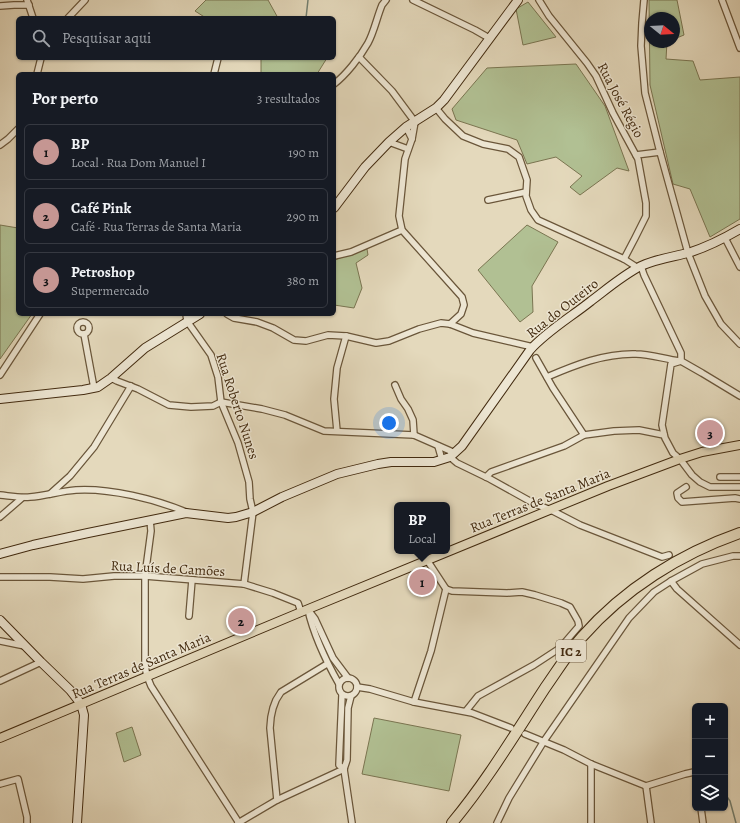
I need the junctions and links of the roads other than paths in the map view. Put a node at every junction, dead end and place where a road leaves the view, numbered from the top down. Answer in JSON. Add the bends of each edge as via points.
{"nodes":[{"id":1,"x":85,"y":0,"type":"edge"},
{"id":2,"x":386,"y":0,"type":"edge"},
{"id":3,"x":413,"y":0,"type":"edge"},
{"id":4,"x":518,"y":0,"type":"edge"},
{"id":5,"x":539,"y":0,"type":"edge"},
{"id":6,"x":644,"y":0,"type":"edge"},
{"id":7,"x":722,"y":0,"type":"edge"},
{"id":8,"x":28,"y":3,"type":"edge"},
{"id":9,"x":0,"y":6,"type":"edge"},
{"id":10,"x":32,"y":16,"type":"edge"},
{"id":11,"x":70,"y":16,"type":"edge"},
{"id":12,"x":489,"y":38,"type":"junction"},
{"id":13,"x":740,"y":48,"type":"edge"},
{"id":14,"x":359,"y":57,"type":"junction"},
{"id":15,"x":40,"y":60,"type":"edge"},
{"id":16,"x":218,"y":60,"type":"edge"},
{"id":17,"x":38,"y":72,"type":"edge"},
{"id":18,"x":214,"y":72,"type":"edge"},
{"id":19,"x":336,"y":83,"type":"edge"},
{"id":20,"x":436,"y":108,"type":"junction"},
{"id":21,"x":415,"y":122,"type":"junction"},
{"id":22,"x":406,"y":127,"type":"junction"},
{"id":23,"x":16,"y":131,"type":"edge"},
{"id":24,"x":412,"y":139,"type":"junction"},
{"id":25,"x":389,"y":142,"type":"junction"},
{"id":26,"x":0,"y":145,"type":"edge"},
{"id":27,"x":408,"y":149,"type":"junction"},
{"id":28,"x":660,"y":152,"type":"junction"},
{"id":29,"x":636,"y":155,"type":"junction"},
{"id":30,"x":526,"y":192,"type":"junction"},
{"id":31,"x":488,"y":200,"type":"dead end"},
{"id":32,"x":336,"y":205,"type":"edge"},
{"id":33,"x":740,"y":229,"type":"edge"},
{"id":34,"x":402,"y":230,"type":"junction"},
{"id":35,"x":725,"y":238,"type":"junction"},
{"id":36,"x":688,"y":253,"type":"junction"},
{"id":37,"x":336,"y":256,"type":"edge"},
{"id":38,"x":624,"y":259,"type":"junction"},
{"id":39,"x":639,"y":267,"type":"junction"},
{"id":40,"x":740,"y":267,"type":"edge"},
{"id":41,"x":39,"y":316,"type":"edge"},
{"id":42,"x":230,"y":316,"type":"edge"},
{"id":43,"x":186,"y":318,"type":"edge"},
{"id":44,"x":450,"y":324,"type":"junction"},
{"id":45,"x":84,"y":334,"type":"dead end"},
{"id":46,"x":346,"y":336,"type":"junction"},
{"id":47,"x":740,"y":344,"type":"edge"},
{"id":48,"x":533,"y":347,"type":"junction"},
{"id":49,"x":536,"y":358,"type":"dead end"},
{"id":50,"x":681,"y":361,"type":"junction"},
{"id":51,"x":0,"y":375,"type":"edge"},
{"id":52,"x":547,"y":377,"type":"junction"},
{"id":53,"x":111,"y":378,"type":"junction"},
{"id":54,"x":395,"y":385,"type":"dead end"},
{"id":55,"x":131,"y":386,"type":"junction"},
{"id":56,"x":94,"y":388,"type":"junction"},
{"id":57,"x":740,"y":396,"type":"edge"},
{"id":58,"x":0,"y":399,"type":"edge"},
{"id":59,"x":221,"y":402,"type":"junction"},
{"id":60,"x":337,"y":432,"type":"junction"},
{"id":61,"x":414,"y":435,"type":"junction"},
{"id":62,"x":584,"y":435,"type":"junction"},
{"id":63,"x":664,"y":435,"type":"junction"},
{"id":64,"x":740,"y":445,"type":"edge"},
{"id":65,"x":438,"y":446,"type":"junction"},
{"id":66,"x":449,"y":457,"type":"junction"},
{"id":67,"x":680,"y":459,"type":"junction"},
{"id":68,"x":486,"y":477,"type":"junction"},
{"id":69,"x":720,"y":477,"type":"dead end"},
{"id":70,"x":739,"y":477,"type":"edge"},
{"id":71,"x":686,"y":487,"type":"dead end"},
{"id":72,"x":740,"y":487,"type":"edge"},
{"id":73,"x":50,"y":494,"type":"junction"},
{"id":74,"x":0,"y":495,"type":"edge"},
{"id":75,"x":22,"y":498,"type":"junction"},
{"id":76,"x":740,"y":499,"type":"edge"},
{"id":77,"x":535,"y":504,"type":"junction"},
{"id":78,"x":551,"y":510,"type":"junction"},
{"id":79,"x":253,"y":512,"type":"junction"},
{"id":80,"x":186,"y":513,"type":"junction"},
{"id":81,"x":540,"y":514,"type":"junction"},
{"id":82,"x":0,"y":517,"type":"edge"},
{"id":83,"x":150,"y":520,"type":"junction"},
{"id":84,"x":740,"y":533,"type":"edge"},
{"id":85,"x":740,"y":536,"type":"edge"},
{"id":86,"x":450,"y":551,"type":"edge"},
{"id":87,"x":0,"y":554,"type":"edge"},
{"id":88,"x":442,"y":554,"type":"edge"},
{"id":89,"x":670,"y":555,"type":"dead end"},
{"id":90,"x":740,"y":556,"type":"edge"},
{"id":91,"x":427,"y":560,"type":"junction"},
{"id":92,"x":145,"y":576,"type":"junction"},
{"id":93,"x":0,"y":577,"type":"edge"},
{"id":94,"x":192,"y":580,"type":"junction"},
{"id":95,"x":671,"y":581,"type":"junction"},
{"id":96,"x":244,"y":584,"type":"junction"},
{"id":97,"x":446,"y":589,"type":"junction"},
{"id":98,"x":304,"y":611,"type":"junction"},
{"id":99,"x":190,"y":616,"type":"dead end"},
{"id":100,"x":0,"y":620,"type":"edge"},
{"id":101,"x":0,"y":641,"type":"edge"},
{"id":102,"x":740,"y":645,"type":"edge"},
{"id":103,"x":25,"y":646,"type":"junction"},
{"id":104,"x":41,"y":662,"type":"junction"},
{"id":105,"x":328,"y":664,"type":"junction"},
{"id":106,"x":147,"y":676,"type":"junction"},
{"id":107,"x":348,"y":678,"type":"junction"},
{"id":108,"x":0,"y":681,"type":"edge"},
{"id":109,"x":339,"y":684,"type":"junction"},
{"id":110,"x":357,"y":688,"type":"junction"},
{"id":111,"x":342,"y":695,"type":"junction"},
{"id":112,"x":351,"y":696,"type":"junction"},
{"id":113,"x":414,"y":702,"type":"junction"},
{"id":114,"x":81,"y":704,"type":"junction"},
{"id":115,"x":466,"y":711,"type":"junction"},
{"id":116,"x":511,"y":728,"type":"dead end"},
{"id":117,"x":525,"y":734,"type":"dead end"},
{"id":118,"x":0,"y":738,"type":"edge"},
{"id":119,"x":544,"y":741,"type":"junction"},
{"id":120,"x":591,"y":764,"type":"junction"},
{"id":121,"x":344,"y":769,"type":"junction"},
{"id":122,"x":692,"y":772,"type":"edge"},
{"id":123,"x":0,"y":784,"type":"edge"},
{"id":124,"x":646,"y":786,"type":"junction"},
{"id":125,"x":277,"y":800,"type":"junction"},
{"id":126,"x":702,"y":811,"type":"edge"},
{"id":127,"x":27,"y":823,"type":"edge"},
{"id":128,"x":77,"y":823,"type":"edge"},
{"id":129,"x":238,"y":823,"type":"edge"},
{"id":130,"x":352,"y":823,"type":"edge"},
{"id":131,"x":452,"y":823,"type":"edge"},
{"id":132,"x":456,"y":823,"type":"edge"},
{"id":133,"x":497,"y":823,"type":"edge"},
{"id":134,"x":592,"y":823,"type":"edge"},
{"id":135,"x":651,"y":823,"type":"edge"},
{"id":136,"x":703,"y":823,"type":"edge"}],
"edges":[{"from":1,"to":11,"type":"street"},
{"from":2,"to":14,"type":"street"},
{"from":3,"to":12,"type":"street"},
{"from":4,"to":12,"type":"street"},
{"from":5,"to":29,"type":"street","name":"Rua José Régio","via":[[596,76]]},
{"from":6,"to":28,"type":"street","via":[[641,46],[645,92]]},
{"from":7,"to":13,"type":"street"},
{"from":8,"to":9,"type":"street"},
{"from":8,"to":10,"type":"street"},
{"from":12,"to":20,"type":"street","via":[[450,94]]},
{"from":14,"to":19,"type":"street"},
{"from":14,"to":21,"type":"street","via":[[392,91]]},
{"from":15,"to":17,"type":"street"},
{"from":16,"to":18,"type":"street"},
{"from":20,"to":21,"type":"street"},
{"from":20,"to":30,"type":"street","via":[[462,136],[508,149],[519,157],[527,180]]},
{"from":21,"to":22,"type":"street"},
{"from":21,"to":24,"type":"street"},
{"from":22,"to":24,"type":"street"},
{"from":22,"to":25,"type":"street"},
{"from":23,"to":26,"type":"street"},
{"from":24,"to":27,"type":"street"},
{"from":25,"to":27,"type":"street"},
{"from":25,"to":32,"type":"street","via":[[365,167]]},
{"from":27,"to":34,"type":"street","via":[[400,216]]},
{"from":28,"to":29,"type":"street"},
{"from":28,"to":36,"type":"street"},
{"from":29,"to":38,"type":"street","name":"Rua José Régio","via":[[646,216]]},
{"from":30,"to":31,"type":"street"},
{"from":30,"to":38,"type":"street","via":[[531,210],[538,220]]},
{"from":33,"to":35,"type":"street","name":"Rua do Outeiro"},
{"from":34,"to":37,"type":"street","via":[[351,252]]},
{"from":34,"to":44,"type":"street","via":[[462,297],[464,305],[461,314]]},
{"from":35,"to":36,"type":"street","name":"Rua do Outeiro"},
{"from":35,"to":40,"type":"street"},
{"from":36,"to":39,"type":"street","name":"Rua do Outeiro"},
{"from":36,"to":47,"type":"street","via":[[705,296],[721,324]]},
{"from":38,"to":39,"type":"street"},
{"from":39,"to":48,"type":"street","name":"Rua do Outeiro"},
{"from":39,"to":50,"type":"street","via":[[681,353]]},
{"from":41,"to":51,"type":"street"},
{"from":42,"to":46,"type":"street","via":[[273,328],[294,340],[306,342],[328,335]]},
{"from":43,"to":53,"type":"street","via":[[145,348]]},
{"from":43,"to":59,"type":"street","name":"Rua Roberto Nunes","via":[[211,355],[218,377]]},
{"from":44,"to":46,"type":"street","via":[[441,323],[419,329],[389,342],[376,343]]},
{"from":44,"to":48,"type":"street"},
{"from":45,"to":56,"type":"street"},
{"from":46,"to":60,"type":"street","via":[[337,368],[334,399]]},
{"from":48,"to":66,"type":"street","name":"Rua do Outeiro","via":[[462,446]]},
{"from":49,"to":52,"type":"street"},
{"from":50,"to":52,"type":"street","via":[[637,354],[609,355]]},
{"from":50,"to":57,"type":"street"},
{"from":50,"to":63,"type":"street","via":[[671,364],[662,426]]},
{"from":52,"to":62,"type":"street"},
{"from":53,"to":55,"type":"street"},
{"from":53,"to":56,"type":"street"},
{"from":54,"to":61,"type":"street","via":[[413,420]]},
{"from":55,"to":59,"type":"street","via":[[169,405],[213,406]]},
{"from":55,"to":73,"type":"street","via":[[94,447],[70,476]]},
{"from":56,"to":58,"type":"street"},
{"from":59,"to":60,"type":"street","via":[[285,415],[324,431]]},
{"from":59,"to":79,"type":"street","name":"Rua Roberto Nunes","via":[[238,443],[249,482]]},
{"from":60,"to":61,"type":"street"},
{"from":61,"to":65,"type":"street"},
{"from":62,"to":63,"type":"street","via":[[639,430]]},
{"from":62,"to":68,"type":"street","via":[[564,446],[490,472]]},
{"from":63,"to":67,"type":"street","via":[[673,453]]},
{"from":64,"to":67,"type":"main road","name":"Rua Terras de Santa Maria"},
{"from":65,"to":66,"type":"street"},
{"from":65,"to":66,"type":"street"},
{"from":66,"to":68,"type":"street"},
{"from":66,"to":79,"type":"street","via":[[434,462],[391,462],[337,474]]},
{"from":67,"to":72,"type":"street","via":[[692,475],[710,487]]},
{"from":67,"to":78,"type":"main road","name":"Rua Terras de Santa Maria"},
{"from":68,"to":77,"type":"street"},
{"from":69,"to":70,"type":"street"},
{"from":70,"to":72,"type":"street"},
{"from":71,"to":76,"type":"street","via":[[677,493],[682,502]]},
{"from":73,"to":75,"type":"street"},
{"from":73,"to":80,"type":"street","via":[[76,490],[108,491],[158,502]]},
{"from":74,"to":75,"type":"street"},
{"from":75,"to":82,"type":"street"},
{"from":77,"to":78,"type":"street"},
{"from":77,"to":81,"type":"street"},
{"from":78,"to":81,"type":"main road","name":"Rua Terras de Santa Maria"},
{"from":78,"to":89,"type":"street","via":[[580,525],[662,557]]},
{"from":79,"to":80,"type":"street","via":[[228,518]]},
{"from":79,"to":96,"type":"street","name":"Rua Roberto Nunes"},
{"from":80,"to":83,"type":"street"},
{"from":81,"to":86,"type":"main road","name":"Rua Terras de Santa Maria"},
{"from":83,"to":87,"type":"street"},
{"from":83,"to":92,"type":"street"},
{"from":84,"to":131,"type":"highway","number":"IC 2","via":[[717,541],[651,577],[617,603],[582,637],[492,770]]},
{"from":85,"to":132,"type":"highway","number":"IC 2","via":[[685,561],[653,581],[602,622],[565,666],[495,771]]},
{"from":88,"to":91,"type":"main road","name":"Rua Terras de Santa Maria"},
{"from":90,"to":95,"type":"street","via":[[702,564]]},
{"from":91,"to":97,"type":"street"},
{"from":91,"to":98,"type":"main road","name":"Rua Terras de Santa Maria"},
{"from":92,"to":93,"type":"street","name":"Rua Luís de Camões","via":[[84,579]]},
{"from":92,"to":94,"type":"street","name":"Rua Luís de Camões"},
{"from":92,"to":106,"type":"street"},
{"from":94,"to":96,"type":"street","name":"Rua Luís de Camões"},
{"from":94,"to":99,"type":"street"},
{"from":95,"to":102,"type":"street"},
{"from":95,"to":119,"type":"street","via":[[654,592],[629,618]]},
{"from":96,"to":98,"type":"street","name":"Rua Luís de Camões","via":[[298,603]]},
{"from":97,"to":113,"type":"street","via":[[431,651]]},
{"from":97,"to":115,"type":"street","via":[[522,592],[535,595],[570,607],[579,626],[560,648],[478,696]]},
{"from":98,"to":105,"type":"street"},
{"from":98,"to":106,"type":"main road","name":"Rua Terras de Santa Maria"},
{"from":98,"to":107,"type":"street","via":[[315,619],[333,658]]},
{"from":100,"to":103,"type":"street"},
{"from":101,"to":103,"type":"street"},
{"from":103,"to":104,"type":"street"},
{"from":104,"to":108,"type":"street"},
{"from":104,"to":114,"type":"street"},
{"from":105,"to":109,"type":"street"},
{"from":105,"to":125,"type":"street","via":[[281,692],[276,700],[270,728]]},
{"from":106,"to":114,"type":"main road","name":"Rua Terras de Santa Maria"},
{"from":106,"to":129,"type":"street"},
{"from":107,"to":109,"type":"street"},
{"from":107,"to":110,"type":"street","via":[[356,682]]},
{"from":109,"to":111,"type":"street"},
{"from":110,"to":112,"type":"street"},
{"from":110,"to":113,"type":"street","via":[[370,689]]},
{"from":111,"to":112,"type":"street"},
{"from":111,"to":121,"type":"street","via":[[339,765]]},
{"from":112,"to":121,"type":"street","via":[[348,708],[347,760]]},
{"from":113,"to":115,"type":"street"},
{"from":114,"to":118,"type":"main road","name":"Rua Terras de Santa Maria"},
{"from":114,"to":128,"type":"street","via":[[84,715]]},
{"from":115,"to":116,"type":"street"},
{"from":117,"to":119,"type":"street"},
{"from":119,"to":120,"type":"street"},
{"from":119,"to":133,"type":"street","via":[[508,798]]},
{"from":120,"to":124,"type":"street"},
{"from":120,"to":134,"type":"street"},
{"from":121,"to":125,"type":"street"},
{"from":121,"to":130,"type":"street"},
{"from":122,"to":124,"type":"street"},
{"from":123,"to":127,"type":"street","via":[[18,779]]},
{"from":124,"to":135,"type":"street"},
{"from":125,"to":129,"type":"street"},
{"from":126,"to":136,"type":"street"}]}
